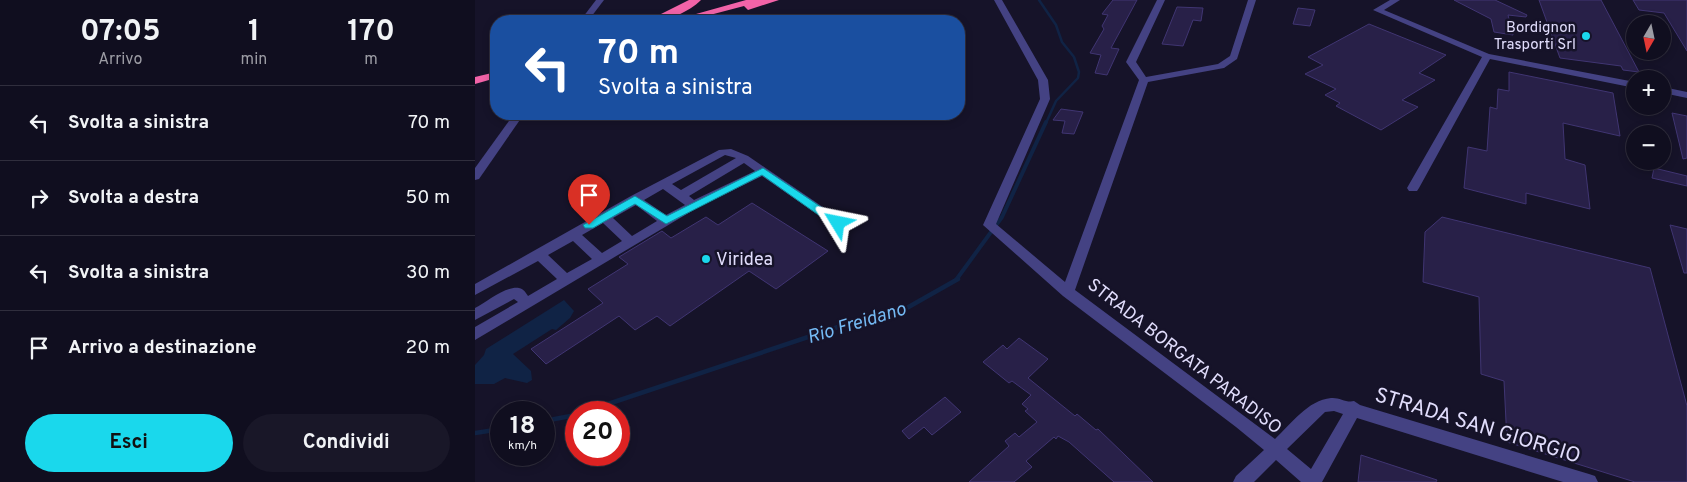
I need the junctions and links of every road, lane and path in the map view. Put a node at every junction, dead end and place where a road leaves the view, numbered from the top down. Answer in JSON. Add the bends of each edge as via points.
{"nodes":[{"id":1,"x":600,"y":0,"type":"edge"},
{"id":2,"x":696,"y":0,"type":"edge"},
{"id":3,"x":757,"y":0,"type":"edge"},
{"id":4,"x":775,"y":0,"type":"edge"},
{"id":5,"x":998,"y":0,"type":"edge"},
{"id":6,"x":1161,"y":0,"type":"edge"},
{"id":7,"x":1252,"y":0,"type":"edge"},
{"id":8,"x":1396,"y":0,"type":"edge"},
{"id":9,"x":589,"y":15,"type":"edge"},
{"id":10,"x":667,"y":15,"type":"edge"},
{"id":11,"x":699,"y":15,"type":"edge"},
{"id":12,"x":718,"y":15,"type":"edge"},
{"id":13,"x":1487,"y":56,"type":"junction"},
{"id":14,"x":490,"y":70,"type":"edge"},
{"id":15,"x":475,"y":74,"type":"edge"},
{"id":16,"x":490,"y":77,"type":"edge"},
{"id":17,"x":1144,"y":80,"type":"junction"},
{"id":18,"x":475,"y":81,"type":"edge"},
{"id":19,"x":1626,"y":83,"type":"edge"},
{"id":20,"x":1671,"y":92,"type":"edge"},
{"id":21,"x":1687,"y":95,"type":"edge"},
{"id":22,"x":515,"y":120,"type":"edge"},
{"id":23,"x":744,"y":158,"type":"junction"},
{"id":24,"x":763,"y":171,"type":"junction"},
{"id":25,"x":475,"y":176,"type":"edge"},
{"id":26,"x":664,"y":184,"type":"junction"},
{"id":27,"x":1413,"y":188,"type":"dead end"},
{"id":28,"x":680,"y":196,"type":"junction"},
{"id":29,"x":635,"y":199,"type":"junction"},
{"id":30,"x":693,"y":205,"type":"junction"},
{"id":31,"x":604,"y":217,"type":"junction"},
{"id":32,"x":666,"y":221,"type":"junction"},
{"id":33,"x":838,"y":223,"type":"dead end"},
{"id":34,"x":573,"y":234,"type":"junction"},
{"id":35,"x":631,"y":242,"type":"junction"},
{"id":36,"x":539,"y":254,"type":"junction"},
{"id":37,"x":601,"y":259,"type":"junction"},
{"id":38,"x":501,"y":276,"type":"junction"},
{"id":39,"x":566,"y":280,"type":"junction"},
{"id":40,"x":475,"y":290,"type":"edge"},
{"id":41,"x":1068,"y":292,"type":"junction"},
{"id":42,"x":522,"y":298,"type":"junction"},
{"id":43,"x":475,"y":316,"type":"edge"},
{"id":44,"x":475,"y":334,"type":"edge"},
{"id":45,"x":1354,"y":408,"type":"junction"},
{"id":46,"x":1274,"y":450,"type":"junction"},
{"id":47,"x":1313,"y":481,"type":"edge"},
{"id":48,"x":1242,"y":482,"type":"edge"},
{"id":49,"x":1589,"y":482,"type":"edge"}],
"edges":[{"from":1,"to":9,"type":"street"},
{"from":2,"to":10,"type":"highway"},
{"from":3,"to":11,"type":"highway"},
{"from":4,"to":12,"type":"highway"},
{"from":5,"to":41,"type":"street","via":[[1043,80],[1045,99],[989,224]]},
{"from":6,"to":17,"type":"street","via":[[1131,62]]},
{"from":7,"to":17,"type":"street","via":[[1230,61],[1221,66]]},
{"from":8,"to":13,"type":"street","via":[[1377,10]]},
{"from":13,"to":19,"type":"street"},
{"from":13,"to":27,"type":"street"},
{"from":14,"to":15,"type":"highway"},
{"from":16,"to":18,"type":"highway"},
{"from":17,"to":41,"type":"street","name":"STRADA BORGATA PARADISO"},
{"from":20,"to":21,"type":"street"},
{"from":22,"to":25,"type":"street"},
{"from":23,"to":24,"type":"street"},
{"from":23,"to":26,"type":"street","via":[[723,152]]},
{"from":23,"to":28,"type":"street"},
{"from":24,"to":30,"type":"street"},
{"from":24,"to":33,"type":"street"},
{"from":26,"to":28,"type":"street"},
{"from":26,"to":29,"type":"street"},
{"from":28,"to":30,"type":"street"},
{"from":29,"to":31,"type":"street"},
{"from":29,"to":32,"type":"street"},
{"from":30,"to":32,"type":"street"},
{"from":31,"to":34,"type":"street"},
{"from":31,"to":35,"type":"street"},
{"from":32,"to":35,"type":"street"},
{"from":34,"to":36,"type":"street"},
{"from":34,"to":37,"type":"street"},
{"from":35,"to":37,"type":"street"},
{"from":36,"to":38,"type":"street"},
{"from":36,"to":39,"type":"street"},
{"from":37,"to":39,"type":"street"},
{"from":38,"to":40,"type":"street"},
{"from":38,"to":42,"type":"street"},
{"from":39,"to":42,"type":"street"},
{"from":41,"to":46,"type":"street","name":"STRADA BORGATA PARADISO"},
{"from":42,"to":43,"type":"street","via":[[510,295]]},
{"from":42,"to":44,"type":"street"},
{"from":45,"to":46,"type":"street","name":"STRADA SAN GIORGIO","via":[[1334,404],[1321,406]]},
{"from":45,"to":47,"type":"street","name":"STRADA BORGATA PARADISO"},
{"from":45,"to":49,"type":"street","name":"STRADA SAN GIORGIO"},
{"from":46,"to":47,"type":"street","name":"STRADA BORGATA PARADISO"},
{"from":46,"to":48,"type":"street","name":"STRADA SAN GIORGIO"}]}
